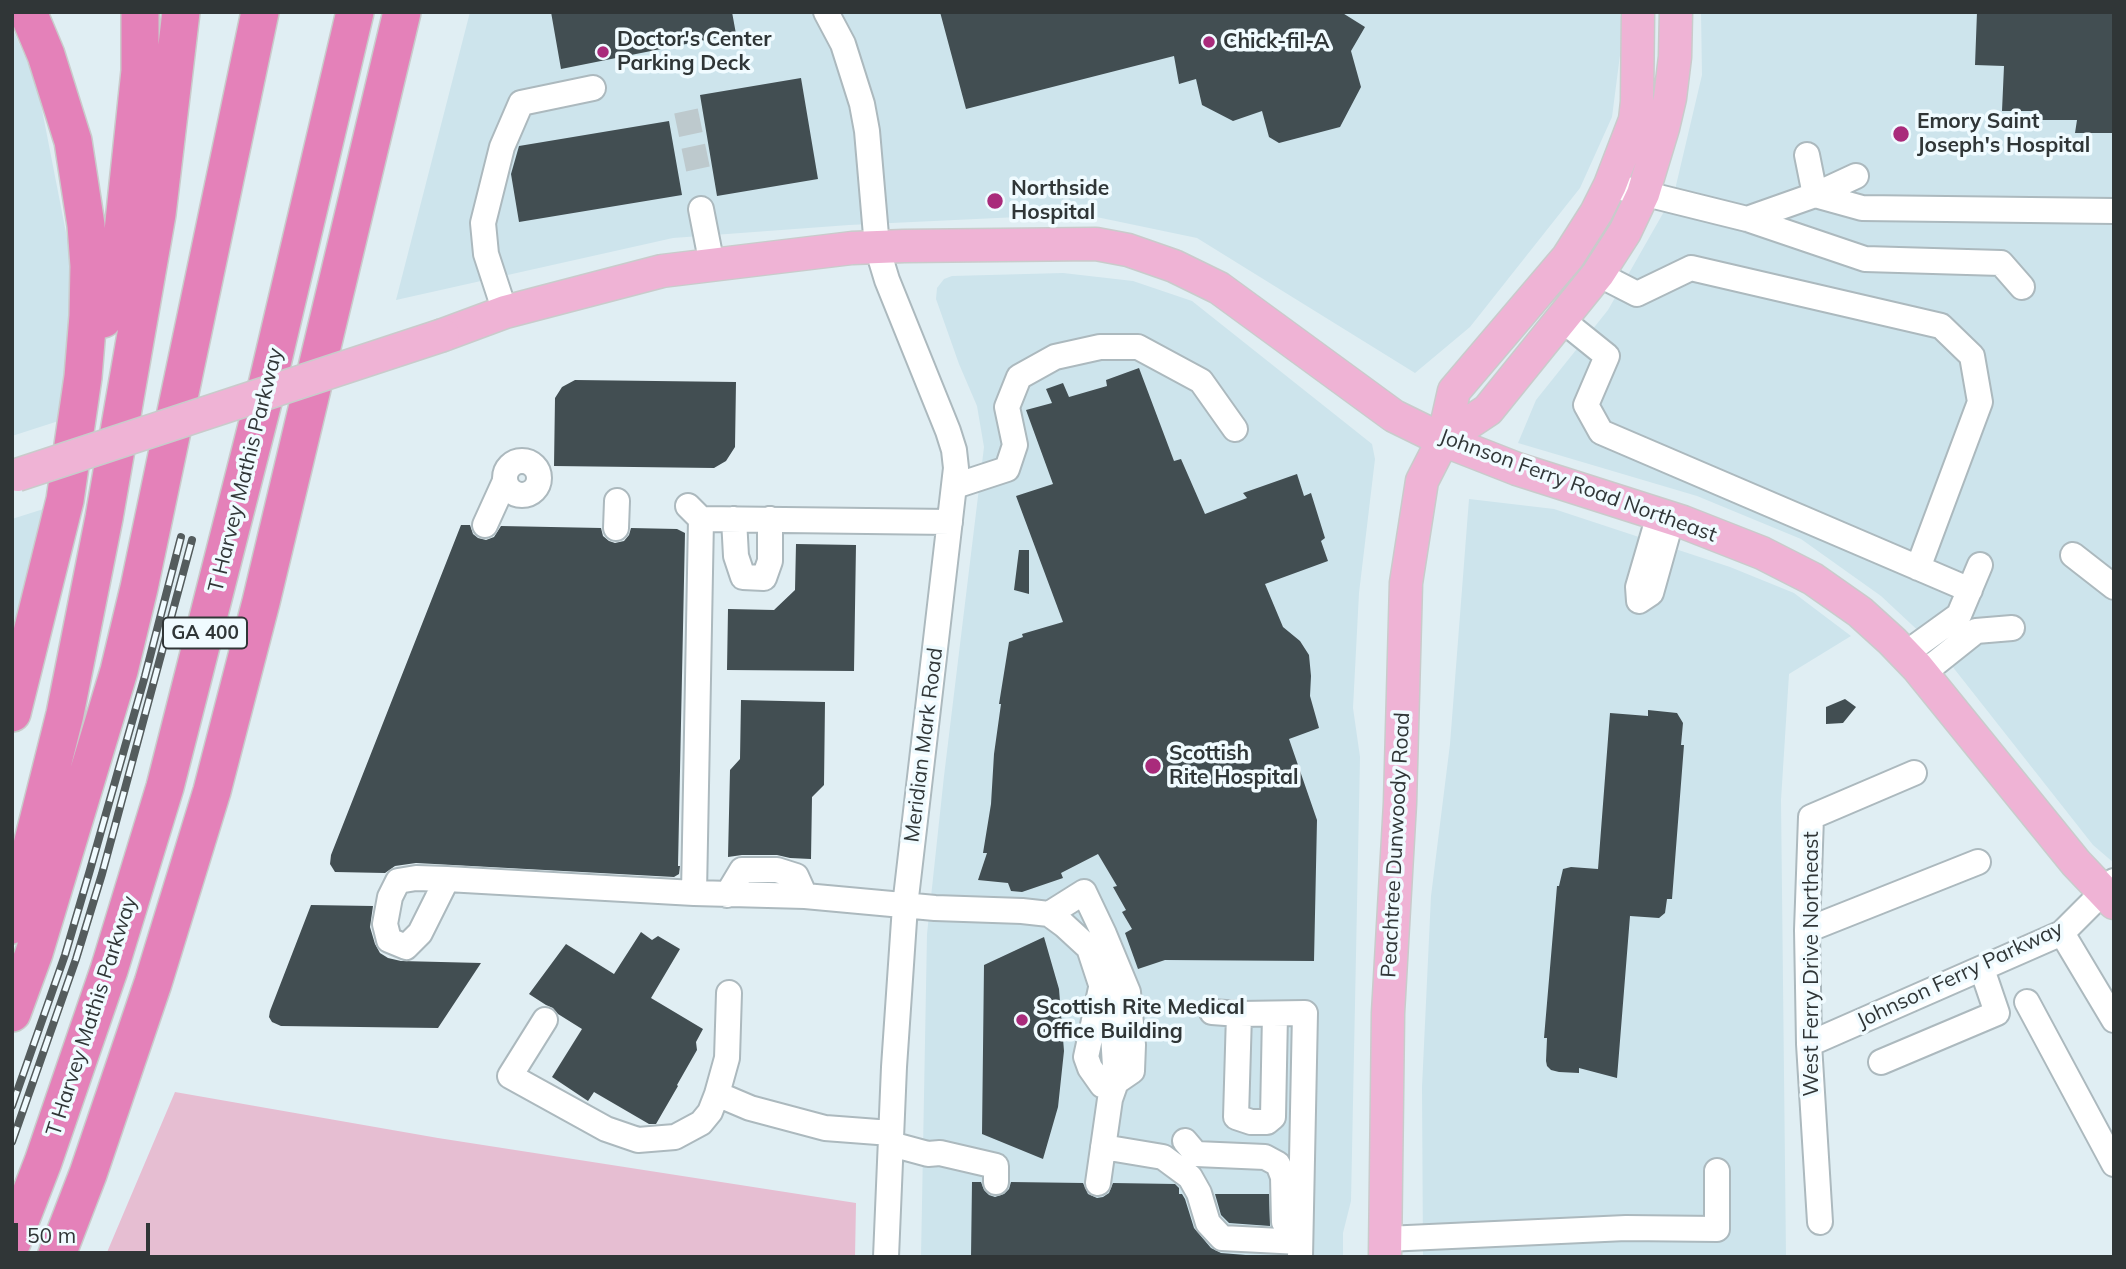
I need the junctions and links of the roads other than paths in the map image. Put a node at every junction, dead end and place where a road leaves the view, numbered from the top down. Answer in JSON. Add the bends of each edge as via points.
{"nodes":[{"id":1,"x":28,"y":12,"type":"edge"},
{"id":2,"x":140,"y":12,"type":"edge"},
{"id":3,"x":181,"y":12,"type":"edge"},
{"id":4,"x":260,"y":12,"type":"edge"},
{"id":5,"x":355,"y":12,"type":"edge"},
{"id":6,"x":402,"y":12,"type":"edge"},
{"id":7,"x":826,"y":12,"type":"edge"},
{"id":8,"x":1638,"y":12,"type":"edge"},
{"id":9,"x":1676,"y":12,"type":"edge"},
{"id":10,"x":593,"y":88,"type":"dead end"},
{"id":11,"x":1807,"y":155,"type":"dead end"},
{"id":12,"x":1856,"y":176,"type":"dead end"},
{"id":13,"x":1610,"y":185,"type":"junction"},
{"id":14,"x":1643,"y":194,"type":"junction"},
{"id":15,"x":1815,"y":195,"type":"junction"},
{"id":16,"x":701,"y":209,"type":"dead end"},
{"id":17,"x":2114,"y":211,"type":"edge"},
{"id":18,"x":1747,"y":219,"type":"junction"},
{"id":19,"x":877,"y":247,"type":"junction"},
{"id":20,"x":712,"y":265,"type":"junction"},
{"id":21,"x":1598,"y":274,"type":"junction"},
{"id":22,"x":2022,"y":287,"type":"dead end"},
{"id":23,"x":505,"y":312,"type":"junction"},
{"id":24,"x":1561,"y":319,"type":"junction"},
{"id":25,"x":1235,"y":429,"type":"dead end"},
{"id":26,"x":75,"y":433,"type":"junction"},
{"id":27,"x":1443,"y":440,"type":"junction"},
{"id":28,"x":15,"y":476,"type":"edge"},
{"id":29,"x":505,"y":481,"type":"dead end"},
{"id":30,"x":955,"y":486,"type":"junction"},
{"id":31,"x":617,"y":501,"type":"dead end"},
{"id":32,"x":734,"y":519,"type":"junction"},
{"id":33,"x":770,"y":519,"type":"junction"},
{"id":34,"x":950,"y":523,"type":"junction"},
{"id":35,"x":485,"y":525,"type":"dead end"},
{"id":36,"x":615,"y":528,"type":"dead end"},
{"id":37,"x":2073,"y":555,"type":"dead end"},
{"id":38,"x":1980,"y":565,"type":"dead end"},
{"id":39,"x":1918,"y":568,"type":"junction"},
{"id":40,"x":2114,"y":587,"type":"edge"},
{"id":41,"x":1969,"y":590,"type":"junction"},
{"id":42,"x":1968,"y":623,"type":"junction"},
{"id":43,"x":2012,"y":628,"type":"dead end"},
{"id":44,"x":1913,"y":664,"type":"junction"},
{"id":45,"x":12,"y":713,"type":"edge"},
{"id":46,"x":1914,"y":773,"type":"dead end"},
{"id":47,"x":1978,"y":862,"type":"dead end"},
{"id":48,"x":447,"y":879,"type":"dead end"},
{"id":49,"x":2110,"y":892,"type":"edge"},
{"id":50,"x":694,"y":893,"type":"junction"},
{"id":51,"x":905,"y":906,"type":"junction"},
{"id":52,"x":1049,"y":915,"type":"junction"},
{"id":53,"x":12,"y":925,"type":"edge"},
{"id":54,"x":1807,"y":930,"type":"junction"},
{"id":55,"x":2062,"y":933,"type":"junction"},
{"id":56,"x":1982,"y":969,"type":"junction"},
{"id":57,"x":735,"y":993,"type":"dead end"},
{"id":58,"x":2028,"y":1002,"type":"dead end"},
{"id":59,"x":1212,"y":1012,"type":"dead end"},
{"id":60,"x":12,"y":1013,"type":"edge"},
{"id":61,"x":1240,"y":1014,"type":"junction"},
{"id":62,"x":1275,"y":1014,"type":"junction"},
{"id":63,"x":545,"y":1020,"type":"dead end"},
{"id":64,"x":2114,"y":1020,"type":"edge"},
{"id":65,"x":1809,"y":1044,"type":"junction"},
{"id":66,"x":1881,"y":1062,"type":"dead end"},
{"id":67,"x":1116,"y":1082,"type":"junction"},
{"id":68,"x":717,"y":1094,"type":"junction"},
{"id":69,"x":891,"y":1139,"type":"junction"},
{"id":70,"x":1185,"y":1140,"type":"dead end"},
{"id":71,"x":1103,"y":1147,"type":"junction"},
{"id":72,"x":2114,"y":1164,"type":"edge"},
{"id":73,"x":1717,"y":1171,"type":"dead end"},
{"id":74,"x":996,"y":1182,"type":"dead end"},
{"id":75,"x":1098,"y":1183,"type":"dead end"},
{"id":76,"x":1820,"y":1222,"type":"dead end"},
{"id":77,"x":12,"y":1242,"type":"edge"},
{"id":78,"x":1300,"y":1243,"type":"edge"},
{"id":79,"x":1386,"y":1248,"type":"edge"},
{"id":80,"x":56,"y":1257,"type":"edge"},
{"id":81,"x":886,"y":1257,"type":"edge"}],
"edges":[{"from":1,"to":26,"type":"highway","via":[[67,119],[86,225],[88,316]]},
{"from":2,"to":26,"type":"highway","via":[[140,71],[122,241]]},
{"from":3,"to":53,"type":"highway","via":[[157,214],[107,505],[65,714]]},
{"from":4,"to":60,"type":"highway","number":"GA 400","via":[[122,659]]},
{"from":5,"to":77,"type":"highway","name":"T Harvey Mathis Parkway","number":"GA 400","via":[[263,402],[165,787],[105,982]]},
{"from":6,"to":80,"type":"highway","via":[[212,791],[137,1032]]},
{"from":7,"to":19,"type":"street","name":"Meridian Mark Road","via":[[843,44],[862,104]]},
{"from":8,"to":13,"type":"main road","name":"Peachtree Dunwoody Road","via":[[1635,120]]},
{"from":9,"to":14,"type":"main road","name":"Peachtree Dunwoody Road","via":[[1670,98]]},
{"from":10,"to":23,"type":"street","via":[[520,103],[502,147],[483,223],[486,254]]},
{"from":11,"to":15,"type":"street"},
{"from":12,"to":15,"type":"street"},
{"from":13,"to":14,"type":"street"},
{"from":13,"to":27,"type":"main road","name":"Peachtree Dunwoody Road","via":[[1568,257],[1454,391]]},
{"from":14,"to":18,"type":"street"},
{"from":14,"to":21,"type":"main road","name":"Peachtree Dunwoody Road"},
{"from":15,"to":17,"type":"street","via":[[1862,208]]},
{"from":15,"to":18,"type":"street"},
{"from":16,"to":20,"type":"street"},
{"from":18,"to":22,"type":"street","via":[[1865,259],[2001,263]]},
{"from":19,"to":20,"type":"main road","name":"Johnson Ferry Road Northeast"},
{"from":19,"to":27,"type":"main road","name":"Johnson Ferry Road Northeast","via":[[1096,244],[1128,250],[1219,288],[1394,416]]},
{"from":19,"to":30,"type":"street","name":"Meridian Mark Road","via":[[948,431],[954,450]]},
{"from":20,"to":23,"type":"main road","name":"Johnson Ferry Road Northeast","via":[[662,271]]},
{"from":21,"to":24,"type":"main road","name":"Peachtree Dunwoody Road"},
{"from":21,"to":39,"type":"street","via":[[1637,294],[1690,268],[1941,326],[1972,356],[1980,402]]},
{"from":23,"to":28,"type":"main road","name":"Johnson Ferry Road Northeast","bridge":true},
{"from":24,"to":27,"type":"main road","name":"Peachtree Dunwoody Road","via":[[1488,410]]},
{"from":24,"to":39,"type":"street","via":[[1607,356],[1586,405],[1601,432]]},
{"from":25,"to":30,"type":"street","via":[[1201,381],[1138,346],[1100,347],[1055,357],[1020,377],[1007,407],[1016,445],[1007,469]]},
{"from":26,"to":45,"type":"highway","via":[[65,500]]},
{"from":27,"to":44,"type":"main road","name":"Johnson Ferry Road Northeast","via":[[1762,553],[1813,579],[1860,612]]},
{"from":27,"to":79,"type":"main road","name":"Peachtree Dunwoody Road","via":[[1422,481],[1406,583],[1388,1013]]},
{"from":29,"to":35,"type":"street"},
{"from":30,"to":34,"type":"street","name":"Meridian Mark Road"},
{"from":31,"to":36,"type":"street"},
{"from":32,"to":33,"type":"street"},
{"from":32,"to":33,"type":"street","via":[[736,556],[743,578],[764,578],[771,561]]},
{"from":32,"to":50,"type":"street","via":[[694,512],[687,800]]},
{"from":33,"to":34,"type":"street"},
{"from":34,"to":51,"type":"street","name":"Meridian Mark Road"},
{"from":37,"to":40,"type":"street"},
{"from":38,"to":41,"type":"street"},
{"from":39,"to":41,"type":"street"},
{"from":41,"to":42,"type":"street"},
{"from":42,"to":43,"type":"street"},
{"from":42,"to":44,"type":"street"},
{"from":44,"to":49,"type":"main road","name":"Johnson Ferry Road Northeast"},
{"from":46,"to":54,"type":"street","name":"West Ferry Drive Northeast","via":[[1811,817]]},
{"from":47,"to":54,"type":"street"},
{"from":48,"to":50,"type":"street"},
{"from":49,"to":55,"type":"street","name":"Johnson Ferry Parkway"},
{"from":50,"to":51,"type":"street","via":[[727,895],[742,870],[777,870],[796,876],[805,896]]},
{"from":51,"to":52,"type":"street"},
{"from":51,"to":69,"type":"street","name":"Meridian Mark Road"},
{"from":52,"to":67,"type":"street","via":[[1088,948],[1101,984],[1086,1056],[1102,1085]]},
{"from":52,"to":67,"type":"street","via":[[1084,892],[1128,992],[1132,1071]]},
{"from":54,"to":65,"type":"street","name":"West Ferry Drive Northeast"},
{"from":55,"to":56,"type":"street","name":"Johnson Ferry Parkway"},
{"from":55,"to":64,"type":"street"},
{"from":56,"to":65,"type":"street","name":"Johnson Ferry Parkway"},
{"from":56,"to":66,"type":"street","via":[[1997,1013]]},
{"from":57,"to":68,"type":"street","via":[[735,1040]]},
{"from":58,"to":72,"type":"street"},
{"from":59,"to":61,"type":"street"},
{"from":61,"to":62,"type":"street"},
{"from":61,"to":62,"type":"street","via":[[1236,1117],[1251,1122],[1267,1122],[1273,1117]]},
{"from":62,"to":78,"type":"street","via":[[1305,1013]]},
{"from":63,"to":68,"type":"street","via":[[510,1076],[606,1129],[638,1140],[675,1137],[701,1123]]},
{"from":65,"to":76,"type":"street","name":"West Ferry Drive Northeast"},
{"from":67,"to":71,"type":"street"},
{"from":68,"to":69,"type":"street","via":[[825,1128]]},
{"from":69,"to":74,"type":"street","via":[[928,1154],[996,1166]]},
{"from":69,"to":81,"type":"street","name":"Meridian Mark Road"},
{"from":70,"to":78,"type":"street","via":[[1196,1154],[1265,1157],[1278,1164],[1283,1177],[1284,1222]]},
{"from":71,"to":75,"type":"street"},
{"from":71,"to":78,"type":"street","via":[[1163,1157],[1190,1177],[1208,1223],[1222,1238]]},
{"from":73,"to":79,"type":"street","via":[[1717,1229],[1626,1228]]}]}
